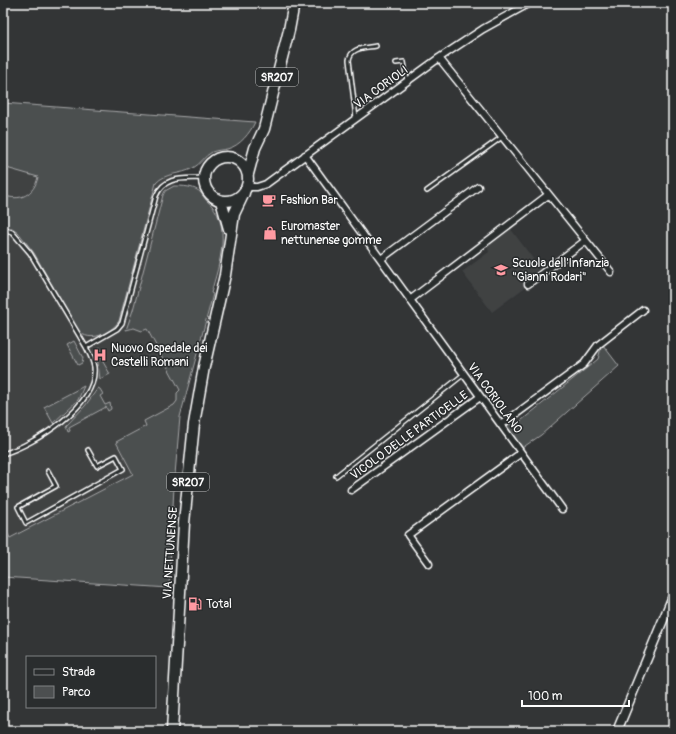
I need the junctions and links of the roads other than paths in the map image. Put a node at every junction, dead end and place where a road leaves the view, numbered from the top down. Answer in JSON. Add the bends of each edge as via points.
{"nodes":[{"id":1,"x":294,"y":3,"type":"edge"},
{"id":2,"x":528,"y":3,"type":"edge"},
{"id":3,"x":376,"y":46,"type":"dead end"},
{"id":4,"x":438,"y":58,"type":"junction"},
{"id":5,"x":396,"y":63,"type":"dead end"},
{"id":6,"x":407,"y":81,"type":"junction"},
{"id":7,"x":356,"y":118,"type":"junction"},
{"id":8,"x":502,"y":137,"type":"junction"},
{"id":9,"x":255,"y":148,"type":"junction"},
{"id":10,"x":305,"y":155,"type":"junction"},
{"id":11,"x":237,"y":159,"type":"junction"},
{"id":12,"x":248,"y":174,"type":"junction"},
{"id":13,"x":203,"y":178,"type":"junction"},
{"id":14,"x":478,"y":187,"type":"dead end"},
{"id":15,"x":245,"y":190,"type":"junction"},
{"id":16,"x":427,"y":191,"type":"dead end"},
{"id":17,"x":548,"y":195,"type":"junction"},
{"id":18,"x":222,"y":201,"type":"junction"},
{"id":19,"x":3,"y":229,"type":"edge"},
{"id":20,"x":231,"y":237,"type":"junction"},
{"id":21,"x":585,"y":242,"type":"junction"},
{"id":22,"x":380,"y":259,"type":"junction"},
{"id":23,"x":610,"y":272,"type":"dead end"},
{"id":24,"x":528,"y":284,"type":"dead end"},
{"id":25,"x":410,"y":300,"type":"junction"},
{"id":26,"x":643,"y":310,"type":"dead end"},
{"id":27,"x":86,"y":347,"type":"junction"},
{"id":28,"x":464,"y":374,"type":"junction"},
{"id":29,"x":480,"y":397,"type":"junction"},
{"id":30,"x":501,"y":425,"type":"junction"},
{"id":31,"x":88,"y":450,"type":"dead end"},
{"id":32,"x":521,"y":453,"type":"junction"},
{"id":33,"x":3,"y":454,"type":"edge"},
{"id":34,"x":48,"y":472,"type":"dead end"},
{"id":35,"x":336,"y":476,"type":"dead end"},
{"id":36,"x":351,"y":490,"type":"dead end"},
{"id":37,"x":562,"y":509,"type":"dead end"},
{"id":38,"x":429,"y":564,"type":"dead end"},
{"id":39,"x":673,"y":596,"type":"edge"},
{"id":40,"x":172,"y":731,"type":"edge"},
{"id":41,"x":616,"y":731,"type":"edge"}],
"edges":[{"from":1,"to":9,"type":"main road","number":"SR207","via":[[264,129]]},
{"from":2,"to":4,"type":"street","name":"VIA CORIOLI"},
{"from":3,"to":7,"type":"lane","via":[[355,50],[350,55]]},
{"from":4,"to":6,"type":"street","name":"VIA CORIOLI"},
{"from":4,"to":8,"type":"street"},
{"from":5,"to":6,"type":"lane","via":[[404,62]]},
{"from":6,"to":7,"type":"street","name":"VIA CORIOLI"},
{"from":7,"to":10,"type":"street","name":"VIA CORIOLI"},
{"from":8,"to":16,"type":"lane"},
{"from":8,"to":17,"type":"street"},
{"from":9,"to":11,"type":"main road"},
{"from":9,"to":12,"type":"main road","number":"SR207"},
{"from":10,"to":15,"type":"street","name":"VIA CORIOLI","via":[[266,184]]},
{"from":10,"to":22,"type":"street","name":"VIA CORIOLANO"},
{"from":11,"to":12,"type":"main road"},
{"from":11,"to":13,"type":"main road","via":[[215,159],[209,164]]},
{"from":12,"to":15,"type":"main road","number":"SR207"},
{"from":13,"to":18,"type":"main road","via":[[208,193]]},
{"from":13,"to":27,"type":"lane","via":[[170,180],[160,189],[124,319],[117,329]]},
{"from":14,"to":22,"type":"street"},
{"from":15,"to":18,"type":"main road","via":[[234,200]]},
{"from":15,"to":20,"type":"main road","name":"VIA NETTUNENSE","number":"SR207","via":[[235,211]]},
{"from":17,"to":21,"type":"street"},
{"from":17,"to":25,"type":"street"},
{"from":18,"to":20,"type":"main road","name":"VIA NETTUNENSE","number":"SR207"},
{"from":19,"to":27,"type":"lane","via":[[12,232],[30,254]]},
{"from":20,"to":40,"type":"main road","name":"VIA NETTUNENSE","number":"SR207","via":[[201,383],[192,447],[183,542]]},
{"from":21,"to":23,"type":"street"},
{"from":21,"to":24,"type":"street"},
{"from":22,"to":25,"type":"street","name":"VIA CORIOLANO"},
{"from":25,"to":28,"type":"street","name":"VIA CORIOLANO"},
{"from":26,"to":30,"type":"street","via":[[598,345],[584,364]]},
{"from":27,"to":33,"type":"lane","via":[[94,370],[91,384],[82,400],[53,428],[28,444]]},
{"from":28,"to":29,"type":"street","name":"VIA CORIOLANO"},
{"from":28,"to":35,"type":"lane"},
{"from":29,"to":30,"type":"street","name":"VIA CORIOLANO"},
{"from":29,"to":36,"type":"street","name":"VICOLO DELLE PARTICELLE"},
{"from":30,"to":32,"type":"street","name":"VIA CORIOLANO"},
{"from":31,"to":34,"type":"lane","via":[[97,466],[116,456],[123,469],[26,523],[18,507],[56,486]]},
{"from":32,"to":37,"type":"street","name":"VIA CORIOLANO"},
{"from":32,"to":38,"type":"street","via":[[408,535]]},
{"from":39,"to":41,"type":"street"}]}
